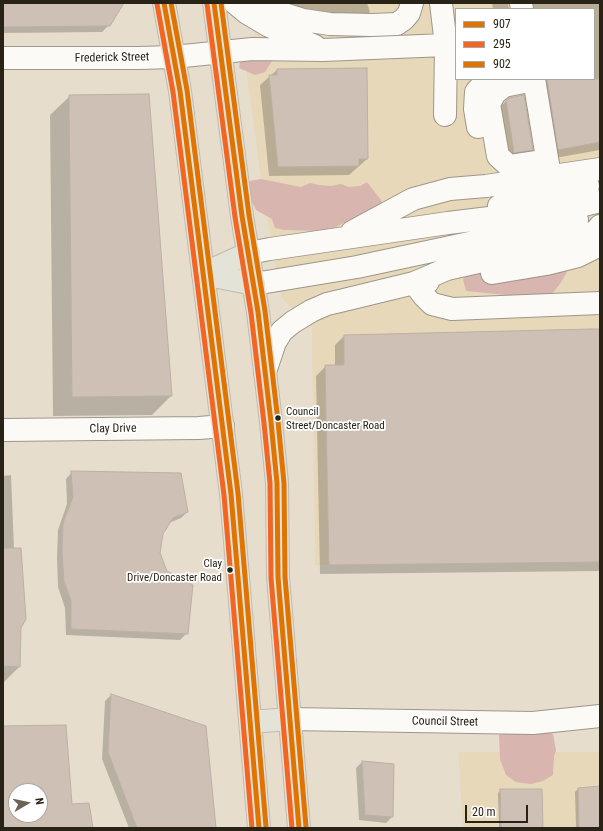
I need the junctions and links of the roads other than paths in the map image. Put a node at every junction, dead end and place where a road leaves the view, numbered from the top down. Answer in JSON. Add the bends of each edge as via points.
{"nodes":[{"id":1,"x":164,"y":3,"type":"edge"},
{"id":2,"x":214,"y":3,"type":"edge"},
{"id":3,"x":235,"y":3,"type":"edge"},
{"id":4,"x":260,"y":3,"type":"edge"},
{"id":5,"x":412,"y":3,"type":"edge"},
{"id":6,"x":442,"y":3,"type":"edge"},
{"id":7,"x":446,"y":45,"type":"junction"},
{"id":8,"x":322,"y":50,"type":"junction"},
{"id":9,"x":220,"y":51,"type":"junction"},
{"id":10,"x":174,"y":56,"type":"junction"},
{"id":11,"x":3,"y":58,"type":"edge"},
{"id":12,"x":487,"y":80,"type":"edge"},
{"id":13,"x":534,"y":80,"type":"edge"},
{"id":14,"x":445,"y":115,"type":"dead end"},
{"id":15,"x":600,"y":169,"type":"edge"},
{"id":16,"x":542,"y":175,"type":"junction"},
{"id":17,"x":600,"y":184,"type":"edge"},
{"id":18,"x":600,"y":201,"type":"edge"},
{"id":19,"x":600,"y":215,"type":"edge"},
{"id":20,"x":448,"y":223,"type":"junction"},
{"id":21,"x":600,"y":226,"type":"edge"},
{"id":22,"x":341,"y":238,"type":"junction"},
{"id":23,"x":600,"y":245,"type":"edge"},
{"id":24,"x":249,"y":253,"type":"junction"},
{"id":25,"x":446,"y":263,"type":"junction"},
{"id":26,"x":357,"y":267,"type":"junction"},
{"id":27,"x":203,"y":274,"type":"junction"},
{"id":28,"x":414,"y":283,"type":"junction"},
{"id":29,"x":254,"y":284,"type":"junction"},
{"id":30,"x":600,"y":303,"type":"edge"},
{"id":31,"x":265,"y":372,"type":"junction"},
{"id":32,"x":223,"y":426,"type":"junction"},
{"id":33,"x":3,"y":430,"type":"edge"},
{"id":34,"x":600,"y":716,"type":"edge"},
{"id":35,"x":290,"y":719,"type":"junction"},
{"id":36,"x":250,"y":722,"type":"junction"},
{"id":37,"x":259,"y":828,"type":"edge"},
{"id":38,"x":299,"y":828,"type":"edge"}],
"edges":[{"from":1,"to":10,"type":"main road"},
{"from":2,"to":9,"type":"main road"},
{"from":3,"to":8,"type":"street","via":[[269,26]]},
{"from":4,"to":5,"type":"street","via":[[303,20],[364,25],[397,24],[409,13]]},
{"from":6,"to":7,"type":"street"},
{"from":7,"to":8,"type":"street","name":"Frederick Street"},
{"from":7,"to":14,"type":"street"},
{"from":8,"to":9,"type":"street","name":"Frederick Street"},
{"from":9,"to":10,"type":"street","name":"Frederick Street"},
{"from":9,"to":24,"type":"main road"},
{"from":10,"to":11,"type":"street","name":"Frederick Street"},
{"from":10,"to":27,"type":"main road"},
{"from":12,"to":16,"type":"street","via":[[476,92],[475,109],[484,160],[493,171]]},
{"from":13,"to":16,"type":"street"},
{"from":13,"to":16,"type":"street","via":[[504,86],[489,104],[498,156],[509,166]]},
{"from":15,"to":16,"type":"street"},
{"from":16,"to":17,"type":"street"},
{"from":16,"to":20,"type":"street","via":[[451,219]]},
{"from":16,"to":22,"type":"street","via":[[486,186],[450,189],[413,199]]},
{"from":18,"to":20,"type":"street","via":[[572,208]]},
{"from":19,"to":26,"type":"street"},
{"from":20,"to":22,"type":"street"},
{"from":21,"to":25,"type":"street","via":[[581,239],[544,246],[464,254]]},
{"from":22,"to":24,"type":"street"},
{"from":23,"to":28,"type":"street","via":[[578,256],[546,264],[444,282]]},
{"from":24,"to":27,"type":"main road"},
{"from":24,"to":29,"type":"main road"},
{"from":25,"to":26,"type":"street"},
{"from":25,"to":28,"type":"street"},
{"from":26,"to":29,"type":"street"},
{"from":27,"to":29,"type":"main road"},
{"from":27,"to":32,"type":"main road"},
{"from":28,"to":30,"type":"street","via":[[432,304],[452,309]]},
{"from":28,"to":31,"type":"street","via":[[327,304],[304,315],[282,331],[275,342]]},
{"from":29,"to":31,"type":"main road"},
{"from":31,"to":35,"type":"main road","via":[[276,483],[278,577]]},
{"from":32,"to":33,"type":"street","name":"Clay Drive"},
{"from":32,"to":36,"type":"main road"},
{"from":34,"to":35,"type":"street","name":"Council Street","via":[[533,723]]},
{"from":35,"to":36,"type":"main road"},
{"from":35,"to":38,"type":"main road"},
{"from":36,"to":37,"type":"main road"}]}
